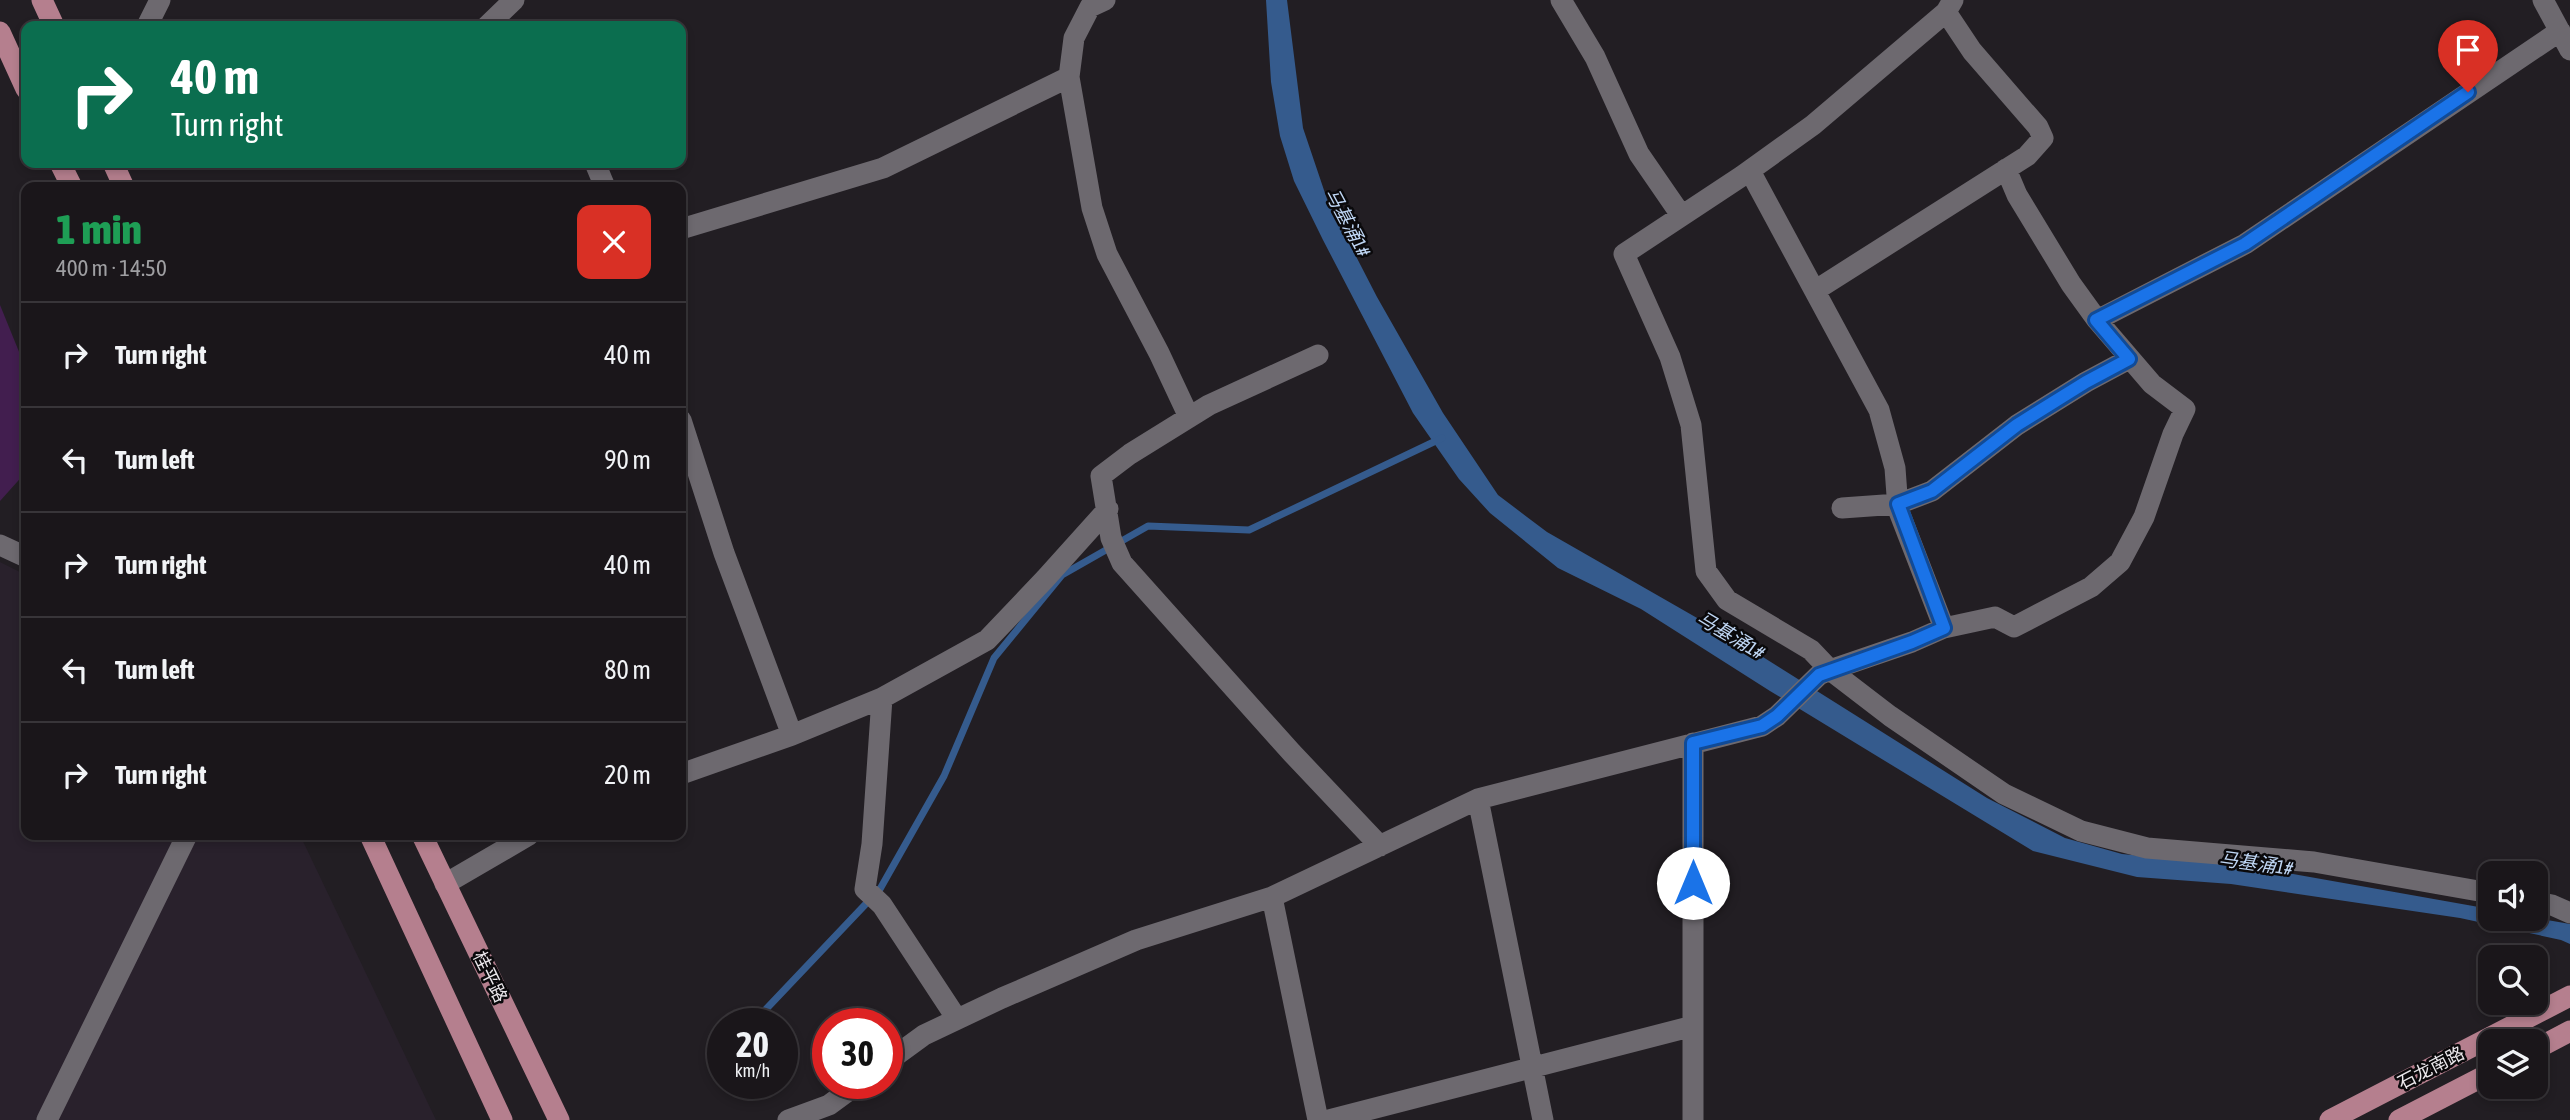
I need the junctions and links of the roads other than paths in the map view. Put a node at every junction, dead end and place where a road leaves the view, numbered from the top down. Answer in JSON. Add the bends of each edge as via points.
{"nodes":[{"id":1,"x":42,"y":0,"type":"edge"},
{"id":2,"x":160,"y":0,"type":"edge"},
{"id":3,"x":514,"y":0,"type":"edge"},
{"id":4,"x":1105,"y":0,"type":"edge"},
{"id":5,"x":1561,"y":0,"type":"edge"},
{"id":6,"x":2543,"y":0,"type":"edge"},
{"id":7,"x":1949,"y":6,"type":"edge"},
{"id":8,"x":52,"y":21,"type":"edge"},
{"id":9,"x":150,"y":21,"type":"edge"},
{"id":10,"x":492,"y":21,"type":"edge"},
{"id":11,"x":0,"y":32,"type":"edge"},
{"id":12,"x":2565,"y":40,"type":"edge"},
{"id":13,"x":0,"y":57,"type":"edge"},
{"id":14,"x":1069,"y":77,"type":"junction"},
{"id":15,"x":21,"y":78,"type":"edge"},
{"id":16,"x":21,"y":88,"type":"edge"},
{"id":17,"x":2006,"y":169,"type":"junction"},
{"id":18,"x":1750,"y":171,"type":"junction"},
{"id":19,"x":1681,"y":215,"type":"junction"},
{"id":20,"x":686,"y":227,"type":"edge"},
{"id":21,"x":1816,"y":290,"type":"junction"},
{"id":22,"x":2096,"y":320,"type":"junction"},
{"id":23,"x":1318,"y":355,"type":"dead end"},
{"id":24,"x":2129,"y":359,"type":"junction"},
{"id":25,"x":1189,"y":417,"type":"junction"},
{"id":26,"x":686,"y":435,"type":"edge"},
{"id":27,"x":1898,"y":504,"type":"junction"},
{"id":28,"x":1108,"y":509,"type":"junction"},
{"id":29,"x":1842,"y":509,"type":"dead end"},
{"id":30,"x":0,"y":545,"type":"edge"},
{"id":31,"x":21,"y":555,"type":"edge"},
{"id":32,"x":1944,"y":628,"type":"junction"},
{"id":33,"x":1824,"y":672,"type":"junction"},
{"id":34,"x":882,"y":698,"type":"junction"},
{"id":35,"x":792,"y":735,"type":"junction"},
{"id":36,"x":1693,"y":743,"type":"junction"},
{"id":37,"x":686,"y":772,"type":"edge"},
{"id":38,"x":1478,"y":799,"type":"junction"},
{"id":39,"x":185,"y":840,"type":"edge"},
{"id":40,"x":372,"y":840,"type":"edge"},
{"id":41,"x":424,"y":840,"type":"edge"},
{"id":42,"x":520,"y":840,"type":"edge"},
{"id":43,"x":1380,"y":846,"type":"junction"},
{"id":44,"x":445,"y":884,"type":"junction"},
{"id":45,"x":2478,"y":891,"type":"edge"},
{"id":46,"x":1272,"y":897,"type":"junction"},
{"id":47,"x":2548,"y":904,"type":"edge"},
{"id":48,"x":2570,"y":913,"type":"edge"},
{"id":49,"x":2570,"y":996,"type":"edge"},
{"id":50,"x":957,"y":1019,"type":"junction"},
{"id":51,"x":1693,"y":1026,"type":"junction"},
{"id":52,"x":2570,"y":1031,"type":"edge"},
{"id":53,"x":2548,"y":1043,"type":"edge"},
{"id":54,"x":903,"y":1050,"type":"edge"},
{"id":55,"x":1533,"y":1067,"type":"junction"},
{"id":56,"x":2478,"y":1079,"type":"edge"},
{"id":57,"x":837,"y":1099,"type":"edge"},
{"id":58,"x":47,"y":1120,"type":"edge"},
{"id":59,"x":502,"y":1120,"type":"edge"},
{"id":60,"x":559,"y":1120,"type":"edge"},
{"id":61,"x":788,"y":1120,"type":"edge"},
{"id":62,"x":1318,"y":1120,"type":"edge"},
{"id":63,"x":1329,"y":1120,"type":"edge"},
{"id":64,"x":1543,"y":1120,"type":"edge"},
{"id":65,"x":1693,"y":1120,"type":"edge"},
{"id":66,"x":2330,"y":1120,"type":"edge"},
{"id":67,"x":2399,"y":1120,"type":"edge"}],
"edges":[{"from":1,"to":8,"type":"main road"},
{"from":2,"to":9,"type":"street"},
{"from":3,"to":10,"type":"street"},
{"from":4,"to":14,"type":"street","via":[[1090,7],[1074,38]]},
{"from":5,"to":19,"type":"street","via":[[1595,57],[1639,154]]},
{"from":6,"to":12,"type":"street"},
{"from":7,"to":17,"type":"street","via":[[1972,51],[2043,138],[2027,156]]},
{"from":7,"to":18,"type":"street","via":[[1813,125]]},
{"from":11,"to":15,"type":"main road"},
{"from":12,"to":22,"type":"street","via":[[2245,244]]},
{"from":13,"to":16,"type":"main road"},
{"from":14,"to":20,"type":"street","via":[[883,168]]},
{"from":14,"to":25,"type":"street","via":[[1092,208],[1107,254]]},
{"from":17,"to":21,"type":"street"},
{"from":17,"to":22,"type":"street","via":[[2017,195]]},
{"from":18,"to":19,"type":"street"},
{"from":18,"to":21,"type":"street"},
{"from":19,"to":33,"type":"street","via":[[1624,254],[1670,358],[1691,425],[1706,571],[1727,600],[1811,650]]},
{"from":21,"to":27,"type":"street","via":[[1879,410],[1895,468]]},
{"from":22,"to":24,"type":"street"},
{"from":23,"to":25,"type":"street"},
{"from":24,"to":27,"type":"street","via":[[2017,425],[1932,491]]},
{"from":24,"to":32,"type":"street","via":[[2185,410],[2144,517],[2120,562],[2091,587],[2014,628],[1995,617]]},
{"from":25,"to":28,"type":"street","via":[[1101,476]]},
{"from":26,"to":35,"type":"street"},
{"from":27,"to":29,"type":"street"},
{"from":27,"to":32,"type":"street"},
{"from":28,"to":34,"type":"street","via":[[987,640]]},
{"from":28,"to":43,"type":"street","via":[[1111,538],[1122,563]]},
{"from":30,"to":31,"type":"street"},
{"from":32,"to":33,"type":"street"},
{"from":33,"to":36,"type":"street","via":[[1762,726]]},
{"from":33,"to":45,"type":"street","via":[[2004,794],[2081,831],[2147,848],[2314,862]]},
{"from":34,"to":35,"type":"street"},
{"from":34,"to":50,"type":"street","via":[[866,888]]},
{"from":35,"to":37,"type":"street"},
{"from":36,"to":38,"type":"street"},
{"from":36,"to":51,"type":"street"},
{"from":38,"to":43,"type":"street"},
{"from":38,"to":55,"type":"street"},
{"from":39,"to":58,"type":"street"},
{"from":40,"to":59,"type":"main road"},
{"from":41,"to":44,"type":"main road","name":"桂平路"},
{"from":42,"to":44,"type":"street"},
{"from":43,"to":46,"type":"street"},
{"from":44,"to":60,"type":"main road","name":"桂平路"},
{"from":46,"to":50,"type":"street","via":[[1136,940]]},
{"from":46,"to":62,"type":"street"},
{"from":47,"to":48,"type":"street"},
{"from":49,"to":66,"type":"main road","name":"石龙南路"},
{"from":50,"to":54,"type":"street"},
{"from":51,"to":55,"type":"street"},
{"from":51,"to":65,"type":"street"},
{"from":52,"to":53,"type":"main road"},
{"from":55,"to":63,"type":"street"},
{"from":55,"to":64,"type":"street"},
{"from":56,"to":67,"type":"main road","name":"石龙南路"},
{"from":57,"to":61,"type":"street"}]}
